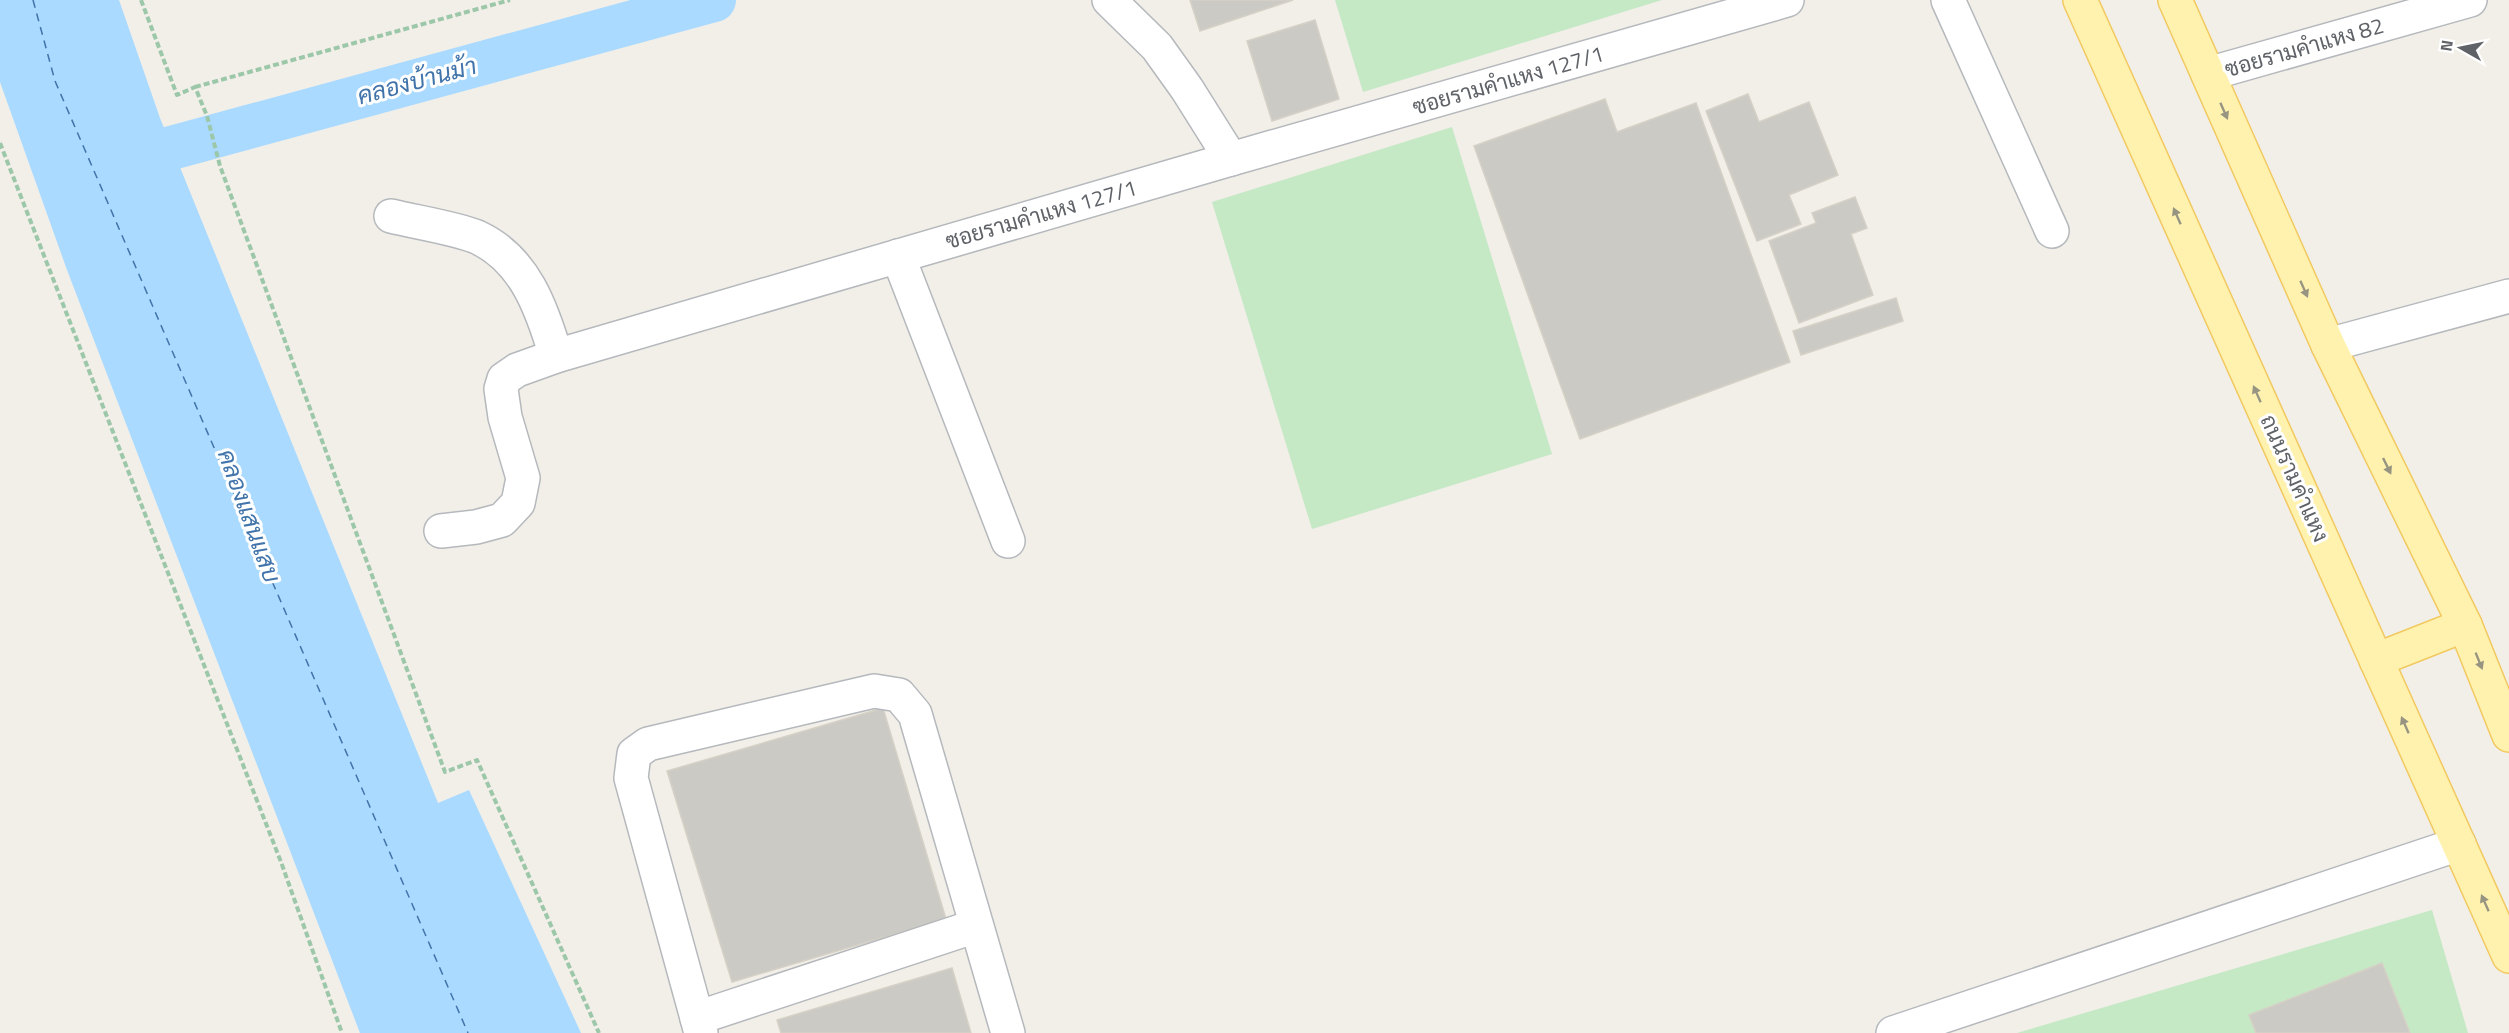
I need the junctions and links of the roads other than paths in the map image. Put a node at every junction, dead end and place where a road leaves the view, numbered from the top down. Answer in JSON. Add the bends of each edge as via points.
{"nodes":[{"id":1,"x":1109,"y":0,"type":"edge"},
{"id":2,"x":1787,"y":0,"type":"edge"},
{"id":3,"x":1948,"y":0,"type":"edge"},
{"id":4,"x":2080,"y":0,"type":"edge"},
{"id":5,"x":2175,"y":0,"type":"edge"},
{"id":6,"x":2470,"y":0,"type":"edge"},
{"id":7,"x":2208,"y":74,"type":"junction"},
{"id":8,"x":1231,"y":159,"type":"junction"},
{"id":9,"x":391,"y":216,"type":"dead end"},
{"id":10,"x":2052,"y":231,"type":"dead end"},
{"id":11,"x":897,"y":256,"type":"junction"},
{"id":12,"x":2509,"y":296,"type":"edge"},
{"id":13,"x":2328,"y":345,"type":"junction"},
{"id":14,"x":556,"y":356,"type":"junction"},
{"id":15,"x":441,"y":531,"type":"dead end"},
{"id":16,"x":1008,"y":541,"type":"dead end"},
{"id":17,"x":2465,"y":626,"type":"junction"},
{"id":18,"x":2376,"y":660,"type":"junction"},
{"id":19,"x":2509,"y":735,"type":"edge"},
{"id":20,"x":2459,"y":844,"type":"junction"},
{"id":21,"x":976,"y":926,"type":"junction"},
{"id":22,"x":2509,"y":956,"type":"edge"},
{"id":23,"x":699,"y":1026,"type":"edge"},
{"id":24,"x":1008,"y":1033,"type":"edge"},
{"id":25,"x":1893,"y":1033,"type":"edge"}],
"edges":[{"from":1,"to":8,"type":"street","via":[[1157,47]]},
{"from":2,"to":8,"type":"street","name":"ซอยรามคำแหง 127/1"},
{"from":3,"to":10,"type":"street"},
{"from":18,"to":4,"type":"main road","name":"ถนนรามคำแหง","one_way":true},
{"from":5,"to":7,"type":"main road"},
{"from":6,"to":7,"type":"street","name":"ซอยรามคำแหง 82"},
{"from":7,"to":13,"type":"main road","one_way":true},
{"from":8,"to":11,"type":"street","name":"ซอยรามคำแหง 127/1"},
{"from":9,"to":14,"type":"street","via":[[476,237],[507,256],[527,281],[544,316]]},
{"from":11,"to":14,"type":"street","name":"ซอยรามคำแหง 127/1"},
{"from":11,"to":16,"type":"street"},
{"from":12,"to":13,"type":"street"},
{"from":13,"to":17,"type":"main road","one_way":true},
{"from":14,"to":15,"type":"street","name":"ซอยรามคำแหง 127/1","via":[[517,370],[504,379],[501,388],[505,417],[523,478],[518,504],[502,520]]},
{"from":17,"to":18,"type":"main road"},
{"from":17,"to":19,"type":"main road","one_way":true},
{"from":20,"to":18,"type":"main road","name":"ถนนรามคำแหง","one_way":true},
{"from":22,"to":20,"type":"main road","name":"ถนนรามคำแหง","one_way":true},
{"from":20,"to":25,"type":"street"},
{"from":21,"to":23,"type":"street"},
{"from":21,"to":23,"type":"street","via":[[915,714],[899,695],[874,692],[648,744],[634,754],[631,778]]},
{"from":21,"to":24,"type":"street"}]}
